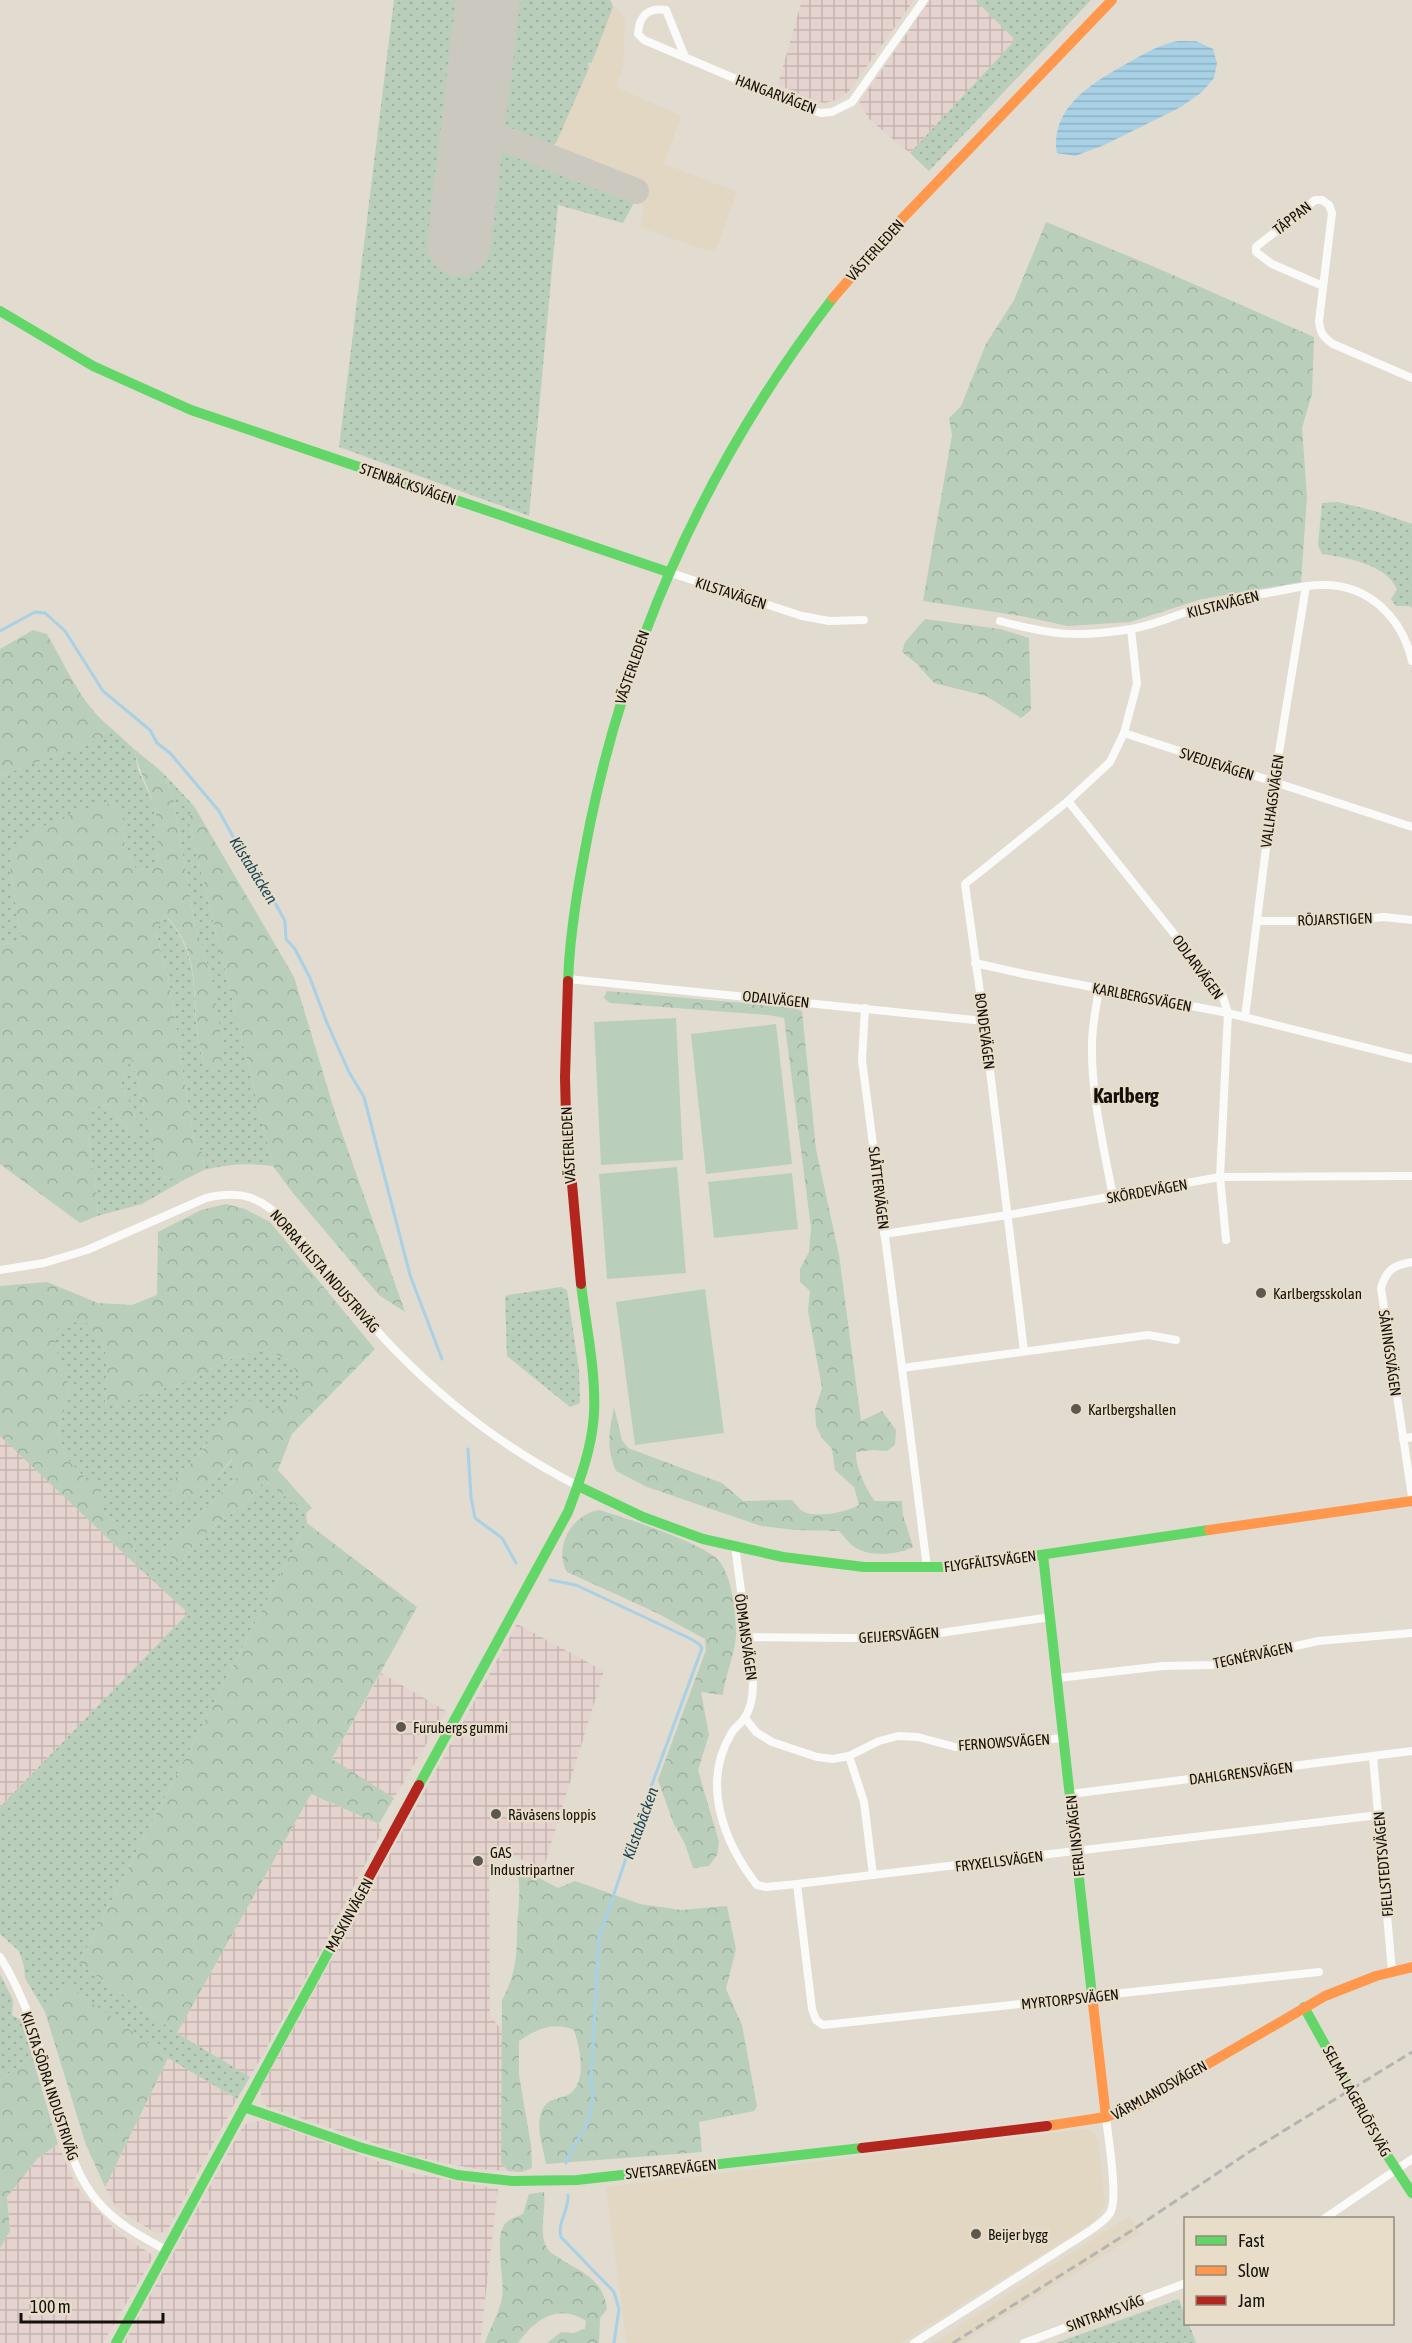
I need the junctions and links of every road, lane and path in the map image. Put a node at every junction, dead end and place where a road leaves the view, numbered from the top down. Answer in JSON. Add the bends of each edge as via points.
{"nodes":[{"id":1,"x":924,"y":0,"type":"edge"},
{"id":2,"x":1112,"y":0,"type":"edge"},
{"id":3,"x":685,"y":57,"type":"junction"},
{"id":4,"x":1323,"y":286,"type":"junction"},
{"id":5,"x":0,"y":311,"type":"edge"},
{"id":6,"x":1412,"y":378,"type":"edge"},
{"id":7,"x":668,"y":572,"type":"junction"},
{"id":8,"x":1306,"y":586,"type":"junction"},
{"id":9,"x":864,"y":620,"type":"dead end"},
{"id":10,"x":1000,"y":621,"type":"dead end"},
{"id":11,"x":1131,"y":629,"type":"junction"},
{"id":12,"x":1412,"y":661,"type":"edge"},
{"id":13,"x":1124,"y":733,"type":"junction"},
{"id":14,"x":1274,"y":783,"type":"junction"},
{"id":15,"x":1068,"y":801,"type":"junction"},
{"id":16,"x":1412,"y":827,"type":"edge"},
{"id":17,"x":1412,"y":920,"type":"edge"},
{"id":18,"x":1257,"y":921,"type":"junction"},
{"id":19,"x":975,"y":963,"type":"junction"},
{"id":20,"x":568,"y":979,"type":"junction"},
{"id":21,"x":1099,"y":989,"type":"junction"},
{"id":22,"x":865,"y":1008,"type":"junction"},
{"id":23,"x":1227,"y":1013,"type":"junction"},
{"id":24,"x":1245,"y":1017,"type":"junction"},
{"id":25,"x":984,"y":1021,"type":"junction"},
{"id":26,"x":1412,"y":1059,"type":"edge"},
{"id":27,"x":1412,"y":1176,"type":"edge"},
{"id":28,"x":1220,"y":1177,"type":"junction"},
{"id":29,"x":1113,"y":1197,"type":"junction"},
{"id":30,"x":1008,"y":1215,"type":"junction"},
{"id":31,"x":884,"y":1234,"type":"junction"},
{"id":32,"x":1226,"y":1240,"type":"dead end"},
{"id":33,"x":1412,"y":1262,"type":"edge"},
{"id":34,"x":0,"y":1270,"type":"edge"},
{"id":35,"x":1176,"y":1340,"type":"dead end"},
{"id":36,"x":1024,"y":1351,"type":"junction"},
{"id":37,"x":902,"y":1368,"type":"junction"},
{"id":38,"x":1412,"y":1437,"type":"edge"},
{"id":39,"x":1403,"y":1439,"type":"junction"},
{"id":40,"x":578,"y":1486,"type":"junction"},
{"id":41,"x":1412,"y":1499,"type":"edge"},
{"id":42,"x":735,"y":1546,"type":"junction"},
{"id":43,"x":1043,"y":1555,"type":"junction"},
{"id":44,"x":927,"y":1568,"type":"junction"},
{"id":45,"x":1051,"y":1617,"type":"junction"},
{"id":46,"x":1412,"y":1633,"type":"edge"},
{"id":47,"x":747,"y":1637,"type":"junction"},
{"id":48,"x":1058,"y":1678,"type":"junction"},
{"id":49,"x":745,"y":1718,"type":"junction"},
{"id":50,"x":1064,"y":1738,"type":"junction"},
{"id":51,"x":1412,"y":1751,"type":"edge"},
{"id":52,"x":849,"y":1756,"type":"junction"},
{"id":53,"x":1373,"y":1757,"type":"junction"},
{"id":54,"x":1070,"y":1794,"type":"junction"},
{"id":55,"x":1379,"y":1815,"type":"junction"},
{"id":56,"x":1077,"y":1852,"type":"junction"},
{"id":57,"x":873,"y":1875,"type":"junction"},
{"id":58,"x":797,"y":1884,"type":"junction"},
{"id":59,"x":0,"y":1957,"type":"edge"},
{"id":60,"x":1412,"y":1967,"type":"edge"},
{"id":61,"x":1392,"y":1971,"type":"junction"},
{"id":62,"x":1319,"y":1972,"type":"dead end"},
{"id":63,"x":1092,"y":1997,"type":"junction"},
{"id":64,"x":1304,"y":2007,"type":"junction"},
{"id":65,"x":244,"y":2107,"type":"junction"},
{"id":66,"x":1106,"y":2117,"type":"junction"},
{"id":67,"x":1412,"y":2159,"type":"edge"},
{"id":68,"x":1396,"y":2169,"type":"junction"},
{"id":69,"x":1412,"y":2193,"type":"edge"},
{"id":70,"x":1326,"y":2217,"type":"edge"},
{"id":71,"x":166,"y":2250,"type":"junction"},
{"id":72,"x":1184,"y":2283,"type":"edge"},
{"id":73,"x":116,"y":2343,"type":"edge"},
{"id":74,"x":914,"y":2343,"type":"edge"},
{"id":75,"x":1024,"y":2343,"type":"edge"}],
"edges":[{"from":1,"to":3,"type":"street","name":"HANGARVÄGEN","via":[[852,102],[832,112],[807,109]]},
{"from":2,"to":7,"type":"street","name":"VÄSTERLEDEN","via":[[901,221],[820,315],[748,420]]},
{"from":3,"to":3,"type":"street","name":"HANGARVÄGEN","via":[[666,9],[645,13],[638,34]]},
{"from":4,"to":4,"type":"street","name":"TÄPPAN","via":[[1332,213],[1329,205],[1315,200],[1256,246],[1256,252],[1272,264]]},
{"from":4,"to":6,"type":"street","via":[[1318,321],[1324,338]]},
{"from":5,"to":7,"type":"street","name":"STENBÄCKSVÄGEN","via":[[76,358],[191,410]]},
{"from":7,"to":9,"type":"street","name":"KILSTAVÄGEN","via":[[802,616],[829,621]]},
{"from":7,"to":20,"type":"street","name":"VÄSTERLEDEN","via":[[627,678],[599,777],[579,874]]},
{"from":8,"to":11,"type":"street","name":"KILSTAVÄGEN","via":[[1223,602]]},
{"from":8,"to":12,"type":"street","name":"KILSTAVÄGEN","via":[[1337,586],[1368,597],[1403,633]]},
{"from":8,"to":14,"type":"street","name":"VALLHAGSVÄGEN"},
{"from":10,"to":11,"type":"street","name":"KILSTAVÄGEN","via":[[1062,635]]},
{"from":11,"to":13,"type":"street","name":"BONDEVÄGEN","via":[[1137,684]]},
{"from":13,"to":14,"type":"street","name":"SVEDJEVÄGEN"},
{"from":13,"to":15,"type":"street","name":"BONDEVÄGEN","via":[[1104,769]]},
{"from":14,"to":16,"type":"street","name":"SVEDJEVÄGEN"},
{"from":14,"to":18,"type":"street","name":"VALLHAGSVÄGEN"},
{"from":15,"to":19,"type":"street","name":"BONDEVÄGEN","via":[[965,884]]},
{"from":15,"to":23,"type":"street","name":"ODLARVÄGEN","via":[[1211,979],[1222,994]]},
{"from":17,"to":18,"type":"street","name":"RÖJARSTIGEN","via":[[1384,917]]},
{"from":18,"to":24,"type":"street","name":"VALLHAGSVÄGEN"},
{"from":19,"to":21,"type":"street","name":"KARLBERGSVÄGEN"},
{"from":19,"to":25,"type":"street","name":"BONDEVÄGEN"},
{"from":20,"to":22,"type":"street","name":"ODALVÄGEN"},
{"from":20,"to":40,"type":"street","name":"VÄSTERLEDEN","via":[[568,1155],[594,1408],[591,1448]]},
{"from":21,"to":23,"type":"street","name":"KARLBERGSVÄGEN"},
{"from":21,"to":29,"type":"street","via":[[1092,1058]]},
{"from":22,"to":25,"type":"street","name":"ODALVÄGEN"},
{"from":22,"to":31,"type":"street","name":"SLÅTTERVÄGEN","via":[[862,1060]]},
{"from":23,"to":24,"type":"street","name":"KARLBERGSVÄGEN"},
{"from":23,"to":28,"type":"street","name":"ODLARVÄGEN"},
{"from":24,"to":26,"type":"street","name":"KARLBERGSVÄGEN"},
{"from":25,"to":30,"type":"street","name":"BONDEVÄGEN"},
{"from":27,"to":28,"type":"street","name":"SKÖRDEVÄGEN"},
{"from":28,"to":29,"type":"street","name":"SKÖRDEVÄGEN"},
{"from":28,"to":32,"type":"street","name":"ODLARVÄGEN"},
{"from":29,"to":30,"type":"street","name":"SKÖRDEVÄGEN"},
{"from":30,"to":31,"type":"street","name":"SKÖRDEVÄGEN"},
{"from":30,"to":36,"type":"street","name":"BONDEVÄGEN"},
{"from":31,"to":37,"type":"street","name":"SLÅTTERVÄGEN"},
{"from":33,"to":39,"type":"street","name":"SÅNINGSVÄGEN","via":[[1391,1269],[1381,1288]]},
{"from":34,"to":40,"type":"street","name":"NORRA KILSTA INDUSTRIVÄG","via":[[44,1263],[87,1250],[206,1198],[240,1194],[257,1199],[285,1222],[387,1341],[441,1393],[486,1431]]},
{"from":35,"to":36,"type":"street","via":[[1148,1335]]},
{"from":36,"to":37,"type":"street"},
{"from":37,"to":44,"type":"street","name":"SLÅTTERVÄGEN"},
{"from":38,"to":39,"type":"street"},
{"from":39,"to":41,"type":"street","name":"SÅNINGSVÄGEN"},
{"from":40,"to":42,"type":"street","name":"FLYGFÄLTSVÄGEN","via":[[666,1526]]},
{"from":40,"to":65,"type":"street","name":"MASKINVÄGEN","via":[[568,1512]]},
{"from":41,"to":43,"type":"street","name":"FLYGFÄLTSVÄGEN"},
{"from":42,"to":44,"type":"street","name":"FLYGFÄLTSVÄGEN","via":[[809,1561]]},
{"from":42,"to":47,"type":"street","name":"ÖDMANSVÄGEN"},
{"from":43,"to":44,"type":"street","name":"FLYGFÄLTSVÄGEN"},
{"from":43,"to":45,"type":"street","name":"FERLINSVÄGEN"},
{"from":45,"to":47,"type":"street","name":"GEIJERSVÄGEN","via":[[926,1635]]},
{"from":45,"to":48,"type":"street","name":"FERLINSVÄGEN"},
{"from":46,"to":48,"type":"street","name":"TEGNÉRVÄGEN","via":[[1318,1641],[1211,1665],[1162,1666]]},
{"from":47,"to":49,"type":"street","name":"ÖDMANSVÄGEN","via":[[753,1680],[752,1700]]},
{"from":48,"to":50,"type":"street","name":"FERLINSVÄGEN"},
{"from":49,"to":52,"type":"street","name":"FERNOWSVÄGEN","via":[[756,1732],[795,1751],[833,1759]]},
{"from":49,"to":58,"type":"street","name":"ÖDMANSVÄGEN","via":[[732,1732],[719,1770],[717,1789],[724,1829],[757,1885]]},
{"from":50,"to":52,"type":"street","name":"FERNOWSVÄGEN","via":[[955,1748],[918,1737],[898,1736]]},
{"from":50,"to":54,"type":"street","name":"FERLINSVÄGEN"},
{"from":51,"to":53,"type":"street","name":"DAHLGRENSVÄGEN"},
{"from":52,"to":57,"type":"street","via":[[864,1802]]},
{"from":53,"to":54,"type":"street","name":"DAHLGRENSVÄGEN"},
{"from":53,"to":55,"type":"street","name":"FJELLSTEDTSVÄGEN"},
{"from":54,"to":56,"type":"street","name":"FERLINSVÄGEN"},
{"from":55,"to":56,"type":"street","name":"FRYXELLSVÄGEN"},
{"from":55,"to":61,"type":"street","name":"FJELLSTEDTSVÄGEN"},
{"from":56,"to":57,"type":"street","name":"FRYXELLSVÄGEN"},
{"from":56,"to":63,"type":"street","name":"FERLINSVÄGEN"},
{"from":57,"to":58,"type":"street","name":"FRYXELLSVÄGEN"},
{"from":58,"to":63,"type":"street","name":"MYRTORPSVÄGEN","via":[[812,2009],[821,2024]]},
{"from":59,"to":71,"type":"street","name":"KILSTA SÖDRA INDUSTRIVÄG","via":[[30,2018],[68,2145],[86,2187],[117,2220]]},
{"from":60,"to":61,"type":"street","name":"VÄRMLANDSVÄGEN"},
{"from":61,"to":64,"type":"street","name":"VÄRMLANDSVÄGEN","via":[[1344,1987]]},
{"from":62,"to":63,"type":"street","name":"MYRTORPSVÄGEN"},
{"from":63,"to":66,"type":"street","name":"FERLINSVÄGEN"},
{"from":64,"to":66,"type":"street","name":"VÄRMLANDSVÄGEN","via":[[1139,2104]]},
{"from":64,"to":68,"type":"street","name":"SELMA LAGERLÖFS VÄG"},
{"from":65,"to":66,"type":"street","name":"SVETSAREVÄGEN","via":[[359,2147],[457,2175],[534,2182],[863,2148]]},
{"from":65,"to":71,"type":"street","name":"MASKINVÄGEN"},
{"from":66,"to":74,"type":"street","name":"VÄRMLANDSVÄGEN","via":[[1112,2211],[1091,2230]]},
{"from":67,"to":68,"type":"street"},
{"from":68,"to":69,"type":"street","name":"SELMA LAGERLÖFS VÄG"},
{"from":68,"to":70,"type":"street"},
{"from":71,"to":73,"type":"street","name":"MASKINVÄGEN"},
{"from":72,"to":75,"type":"street","name":"SINTRAMS VÄG"}]}
